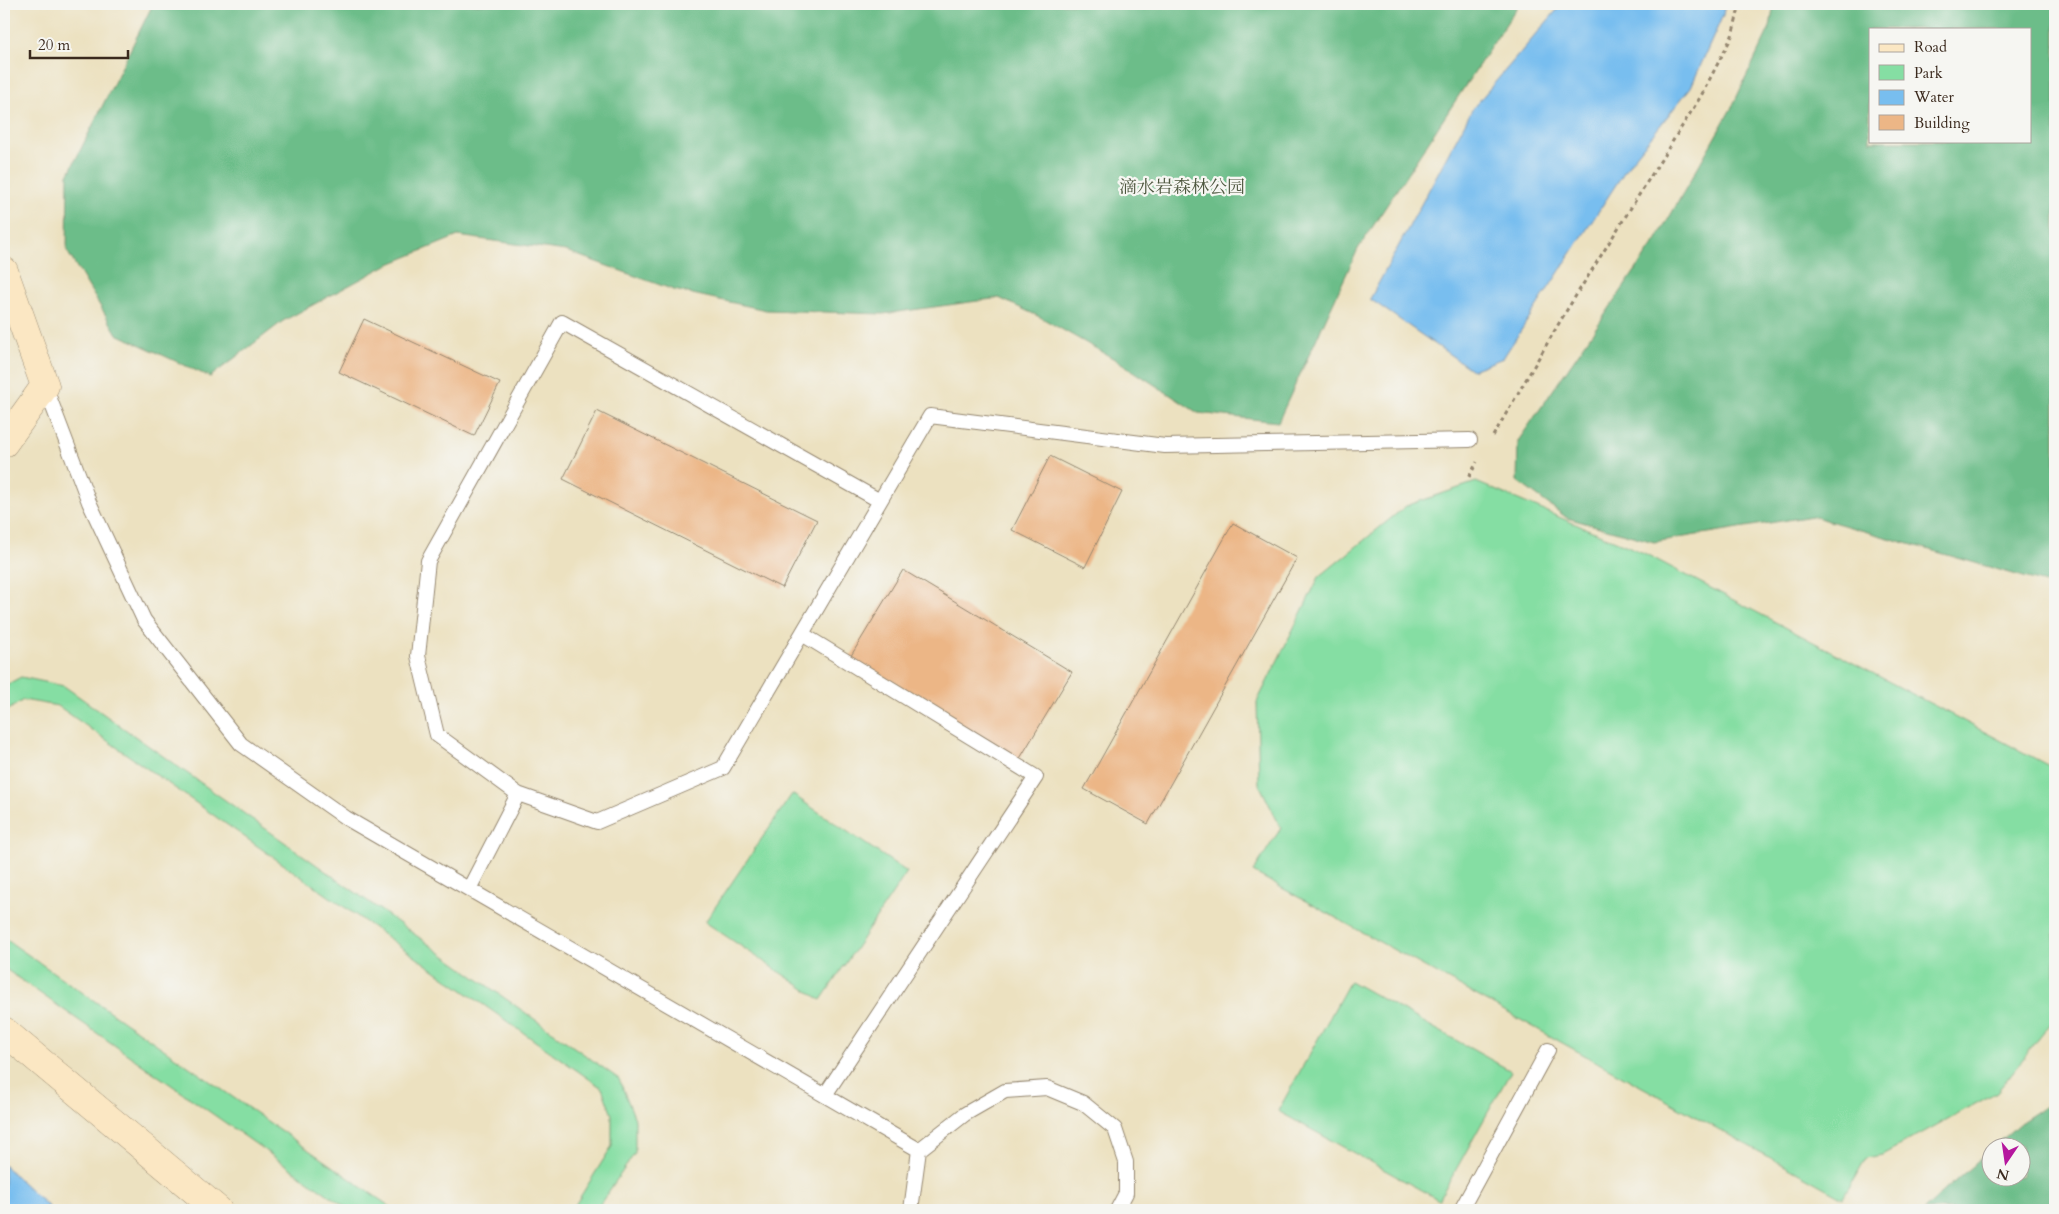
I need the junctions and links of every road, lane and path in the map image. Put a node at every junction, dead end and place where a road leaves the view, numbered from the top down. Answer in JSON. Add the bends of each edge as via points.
{"nodes":[{"id":1,"x":1740,"y":4,"type":"edge"},
{"id":2,"x":4,"y":271,"type":"edge"},
{"id":3,"x":45,"y":386,"type":"junction"},
{"id":4,"x":1470,"y":440,"type":"dead end"},
{"id":5,"x":1489,"y":443,"type":"dead end"},
{"id":6,"x":4,"y":444,"type":"edge"},
{"id":7,"x":1479,"y":460,"type":"dead end"},
{"id":8,"x":1469,"y":477,"type":"dead end"},
{"id":9,"x":880,"y":501,"type":"junction"},
{"id":10,"x":802,"y":634,"type":"junction"},
{"id":11,"x":518,"y":794,"type":"junction"},
{"id":12,"x":468,"y":889,"type":"junction"},
{"id":13,"x":4,"y":1031,"type":"edge"},
{"id":14,"x":1548,"y":1050,"type":"dead end"},
{"id":15,"x":825,"y":1095,"type":"junction"},
{"id":16,"x":919,"y":1150,"type":"junction"},
{"id":17,"x":218,"y":1210,"type":"edge"},
{"id":18,"x":912,"y":1210,"type":"edge"},
{"id":19,"x":1117,"y":1210,"type":"edge"},
{"id":20,"x":1461,"y":1210,"type":"edge"}],
"edges":[{"from":1,"to":5,"type":"path","via":[[1732,36],[1701,96],[1565,313]]},
{"from":2,"to":3,"type":"street"},
{"from":3,"to":6,"type":"street"},
{"from":3,"to":12,"type":"lane","via":[[89,502],[144,620],[241,744],[346,818]]},
{"from":4,"to":9,"type":"lane","via":[[1165,446],[930,416]]},
{"from":7,"to":8,"type":"path"},
{"from":9,"to":10,"type":"lane"},
{"from":9,"to":11,"type":"lane","via":[[562,322],[428,561],[418,656],[437,736]]},
{"from":10,"to":11,"type":"lane","via":[[723,768],[598,822]]},
{"from":10,"to":15,"type":"lane","via":[[1036,777]]},
{"from":11,"to":12,"type":"lane"},
{"from":12,"to":15,"type":"lane"},
{"from":13,"to":17,"type":"street"},
{"from":14,"to":20,"type":"lane"},
{"from":15,"to":16,"type":"lane"},
{"from":16,"to":18,"type":"lane"},
{"from":16,"to":19,"type":"lane","via":[[965,1114],[1005,1091],[1048,1088],[1083,1102],[1114,1129],[1126,1162],[1126,1193]]}]}
